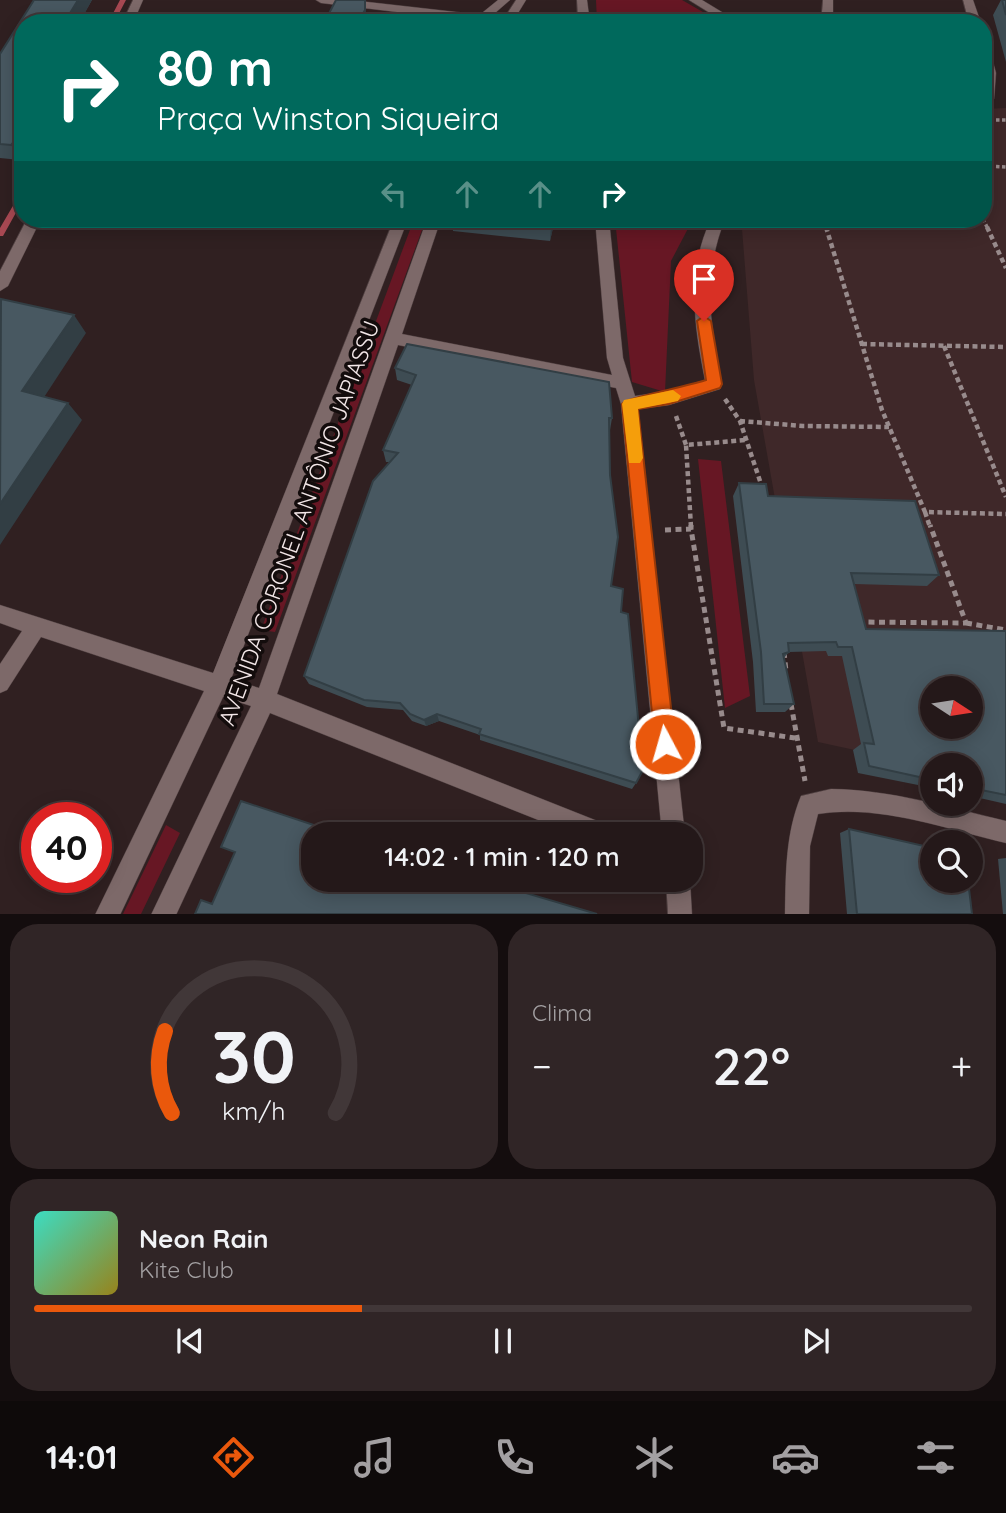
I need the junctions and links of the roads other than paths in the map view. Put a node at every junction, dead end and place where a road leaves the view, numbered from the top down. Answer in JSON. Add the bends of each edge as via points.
{"nodes":[{"id":1,"x":321,"y":0,"type":"edge"},
{"id":2,"x":505,"y":0,"type":"edge"},
{"id":3,"x":696,"y":1,"type":"edge"},
{"id":4,"x":423,"y":14,"type":"edge"},
{"id":5,"x":490,"y":14,"type":"edge"},
{"id":6,"x":720,"y":14,"type":"edge"},
{"id":7,"x":29,"y":228,"type":"edge"},
{"id":8,"x":397,"y":228,"type":"edge"},
{"id":9,"x":431,"y":228,"type":"edge"},
{"id":10,"x":603,"y":228,"type":"edge"},
{"id":11,"x":714,"y":228,"type":"edge"},
{"id":12,"x":0,"y":286,"type":"edge"},
{"id":13,"x":393,"y":338,"type":"junction"},
{"id":14,"x":621,"y":383,"type":"junction"},
{"id":15,"x":629,"y":404,"type":"junction"},
{"id":16,"x":0,"y":614,"type":"edge"},
{"id":17,"x":37,"y":625,"type":"junction"},
{"id":18,"x":0,"y":683,"type":"edge"},
{"id":19,"x":218,"y":685,"type":"junction"},
{"id":20,"x":265,"y":700,"type":"junction"},
{"id":21,"x":572,"y":822,"type":"edge"},
{"id":22,"x":673,"y":822,"type":"edge"},
{"id":23,"x":1006,"y":832,"type":"edge"},
{"id":24,"x":679,"y":892,"type":"edge"},
{"id":25,"x":107,"y":914,"type":"edge"},
{"id":26,"x":163,"y":914,"type":"edge"},
{"id":27,"x":680,"y":914,"type":"edge"},
{"id":28,"x":797,"y":914,"type":"edge"}],
"edges":[{"from":1,"to":4,"type":"street"},
{"from":2,"to":5,"type":"street"},
{"from":3,"to":6,"type":"street"},
{"from":7,"to":12,"type":"street"},
{"from":8,"to":19,"type":"street","name":"AVENIDA CORONEL ANTÔNIO JAPIASSU"},
{"from":9,"to":13,"type":"street","name":"AVENIDA CORONEL ANTÔNIO JAPIASSU"},
{"from":10,"to":14,"type":"street"},
{"from":11,"to":15,"type":"street","via":[[702,265],[706,345],[714,384]]},
{"from":13,"to":14,"type":"street"},
{"from":13,"to":20,"type":"street","name":"AVENIDA CORONEL ANTÔNIO JAPIASSU"},
{"from":14,"to":15,"type":"street"},
{"from":15,"to":22,"type":"street"},
{"from":16,"to":17,"type":"street"},
{"from":17,"to":18,"type":"street"},
{"from":17,"to":19,"type":"street"},
{"from":19,"to":20,"type":"street"},
{"from":19,"to":25,"type":"street","name":"AVENIDA CORONEL ANTÔNIO JAPIASSU"},
{"from":20,"to":21,"type":"street"},
{"from":20,"to":26,"type":"street","name":"AVENIDA CORONEL ANTÔNIO JAPIASSU"},
{"from":23,"to":28,"type":"street","via":[[868,802],[843,799],[809,804],[798,846]]},
{"from":24,"to":27,"type":"street"}]}
